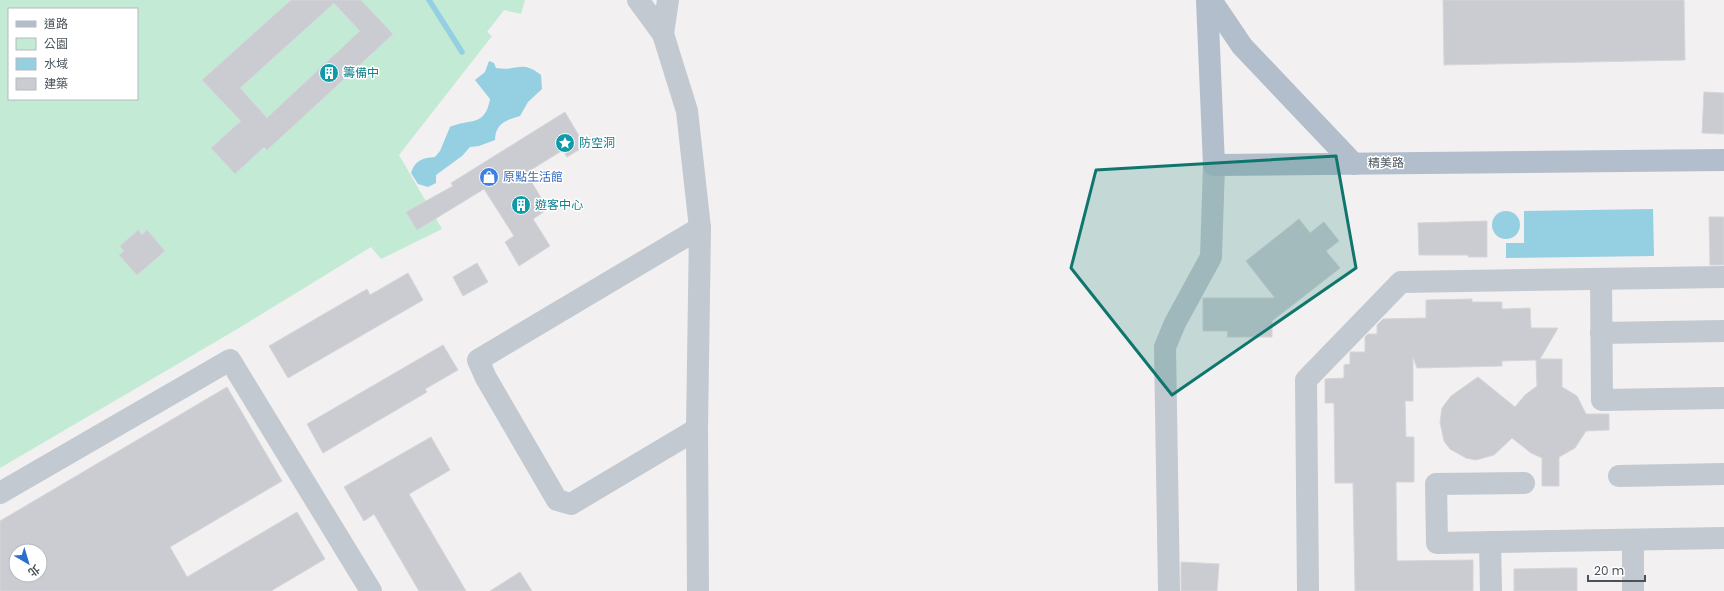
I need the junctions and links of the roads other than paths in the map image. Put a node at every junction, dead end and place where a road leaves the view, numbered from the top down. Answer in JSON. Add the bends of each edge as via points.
{"nodes":[{"id":1,"x":638,"y":0,"type":"edge"},
{"id":2,"x":668,"y":0,"type":"edge"},
{"id":3,"x":1207,"y":0,"type":"edge"},
{"id":4,"x":1211,"y":0,"type":"edge"},
{"id":5,"x":663,"y":34,"type":"junction"},
{"id":6,"x":1724,"y":160,"type":"edge"},
{"id":7,"x":1354,"y":164,"type":"junction"},
{"id":8,"x":1214,"y":165,"type":"junction"},
{"id":9,"x":700,"y":228,"type":"junction"},
{"id":10,"x":1724,"y":276,"type":"edge"},
{"id":11,"x":1601,"y":279,"type":"junction"},
{"id":12,"x":1724,"y":331,"type":"edge"},
{"id":13,"x":1601,"y":333,"type":"junction"},
{"id":14,"x":1724,"y":398,"type":"edge"},
{"id":15,"x":697,"y":429,"type":"junction"},
{"id":16,"x":1724,"y":474,"type":"edge"},
{"id":17,"x":1619,"y":476,"type":"dead end"},
{"id":18,"x":1524,"y":483,"type":"dead end"},
{"id":19,"x":0,"y":492,"type":"edge"},
{"id":20,"x":1724,"y":538,"type":"edge"},
{"id":21,"x":1633,"y":540,"type":"junction"},
{"id":22,"x":1490,"y":542,"type":"junction"},
{"id":23,"x":371,"y":591,"type":"edge"},
{"id":24,"x":698,"y":591,"type":"edge"},
{"id":25,"x":1169,"y":591,"type":"edge"},
{"id":26,"x":1308,"y":591,"type":"edge"},
{"id":27,"x":1491,"y":591,"type":"edge"},
{"id":28,"x":1633,"y":591,"type":"edge"}],
"edges":[{"from":1,"to":5,"type":"street"},
{"from":2,"to":5,"type":"street"},
{"from":3,"to":8,"type":"main road"},
{"from":4,"to":7,"type":"main road","via":[[1242,46]]},
{"from":5,"to":9,"type":"street","via":[[687,111]]},
{"from":6,"to":7,"type":"main road","name":"精美路"},
{"from":7,"to":8,"type":"main road","name":"精美路"},
{"from":8,"to":25,"type":"street","via":[[1211,257],[1178,317],[1165,347]]},
{"from":9,"to":15,"type":"street"},
{"from":9,"to":15,"type":"street","via":[[478,360],[557,500],[571,504]]},
{"from":10,"to":11,"type":"street"},
{"from":11,"to":13,"type":"street"},
{"from":11,"to":26,"type":"street","via":[[1401,282],[1306,380]]},
{"from":12,"to":13,"type":"street"},
{"from":13,"to":14,"type":"street","via":[[1602,400]]},
{"from":15,"to":24,"type":"street"},
{"from":16,"to":17,"type":"street"},
{"from":18,"to":22,"type":"street","via":[[1436,484],[1437,543]]},
{"from":19,"to":23,"type":"street","via":[[230,360]]},
{"from":20,"to":21,"type":"street"},
{"from":21,"to":22,"type":"street"},
{"from":21,"to":28,"type":"street"},
{"from":22,"to":27,"type":"street"}]}
